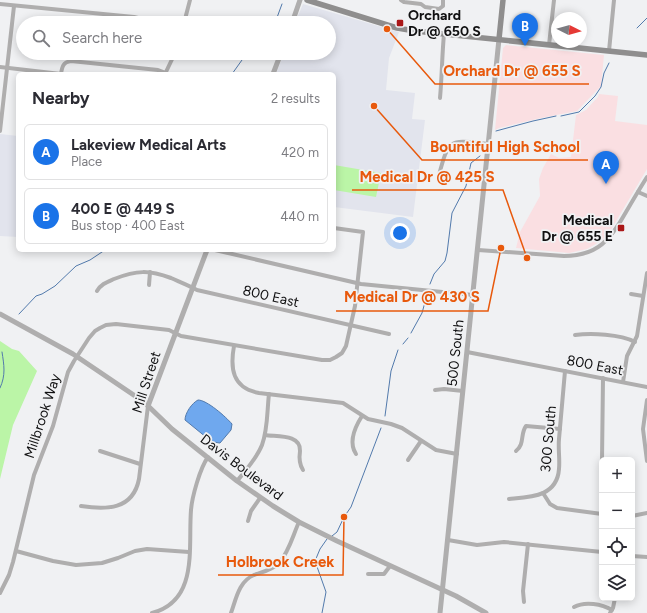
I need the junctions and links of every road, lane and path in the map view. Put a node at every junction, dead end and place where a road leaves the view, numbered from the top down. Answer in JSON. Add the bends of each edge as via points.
{"nodes":[{"id":1,"x":190,"y":0,"type":"edge"},
{"id":2,"x":300,"y":0,"type":"edge"},
{"id":3,"x":306,"y":0,"type":"edge"},
{"id":4,"x":401,"y":0,"type":"edge"},
{"id":5,"x":444,"y":0,"type":"edge"},
{"id":6,"x":503,"y":0,"type":"edge"},
{"id":7,"x":554,"y":0,"type":"edge"},
{"id":8,"x":614,"y":0,"type":"edge"},
{"id":9,"x":0,"y":4,"type":"edge"},
{"id":10,"x":14,"y":6,"type":"junction"},
{"id":11,"x":123,"y":16,"type":"edge"},
{"id":12,"x":186,"y":16,"type":"edge"},
{"id":13,"x":294,"y":16,"type":"edge"},
{"id":14,"x":444,"y":34,"type":"junction"},
{"id":15,"x":499,"y":39,"type":"junction"},
{"id":16,"x":549,"y":44,"type":"junction"},
{"id":17,"x":609,"y":51,"type":"junction"},
{"id":18,"x":647,"y":55,"type":"edge"},
{"id":19,"x":172,"y":60,"type":"edge"},
{"id":20,"x":278,"y":60,"type":"edge"},
{"id":21,"x":0,"y":67,"type":"edge"},
{"id":22,"x":7,"y":68,"type":"junction"},
{"id":23,"x":43,"y":72,"type":"edge"},
{"id":24,"x":61,"y":72,"type":"edge"},
{"id":25,"x":163,"y":72,"type":"edge"},
{"id":26,"x":166,"y":72,"type":"edge"},
{"id":27,"x":274,"y":72,"type":"edge"},
{"id":28,"x":440,"y":98,"type":"dead end"},
{"id":29,"x":0,"y":131,"type":"edge"},
{"id":30,"x":488,"y":144,"type":"junction"},
{"id":31,"x":439,"y":175,"type":"dead end"},
{"id":32,"x":647,"y":176,"type":"edge"},
{"id":33,"x":638,"y":192,"type":"junction"},
{"id":34,"x":647,"y":196,"type":"edge"},
{"id":35,"x":336,"y":228,"type":"edge"},
{"id":36,"x":478,"y":250,"type":"junction"},
{"id":37,"x":206,"y":252,"type":"edge"},
{"id":38,"x":224,"y":252,"type":"edge"},
{"id":39,"x":150,"y":272,"type":"junction"},
{"id":40,"x":647,"y":273,"type":"edge"},
{"id":41,"x":358,"y":283,"type":"junction"},
{"id":42,"x":149,"y":285,"type":"dead end"},
{"id":43,"x":193,"y":287,"type":"junction"},
{"id":44,"x":97,"y":291,"type":"dead end"},
{"id":45,"x":631,"y":294,"type":"dead end"},
{"id":46,"x":473,"y":295,"type":"junction"},
{"id":47,"x":643,"y":296,"type":"junction"},
{"id":48,"x":0,"y":314,"type":"edge"},
{"id":49,"x":351,"y":326,"type":"junction"},
{"id":50,"x":176,"y":333,"type":"junction"},
{"id":51,"x":389,"y":334,"type":"dead end"},
{"id":52,"x":575,"y":335,"type":"dead end"},
{"id":53,"x":634,"y":342,"type":"junction"},
{"id":54,"x":234,"y":346,"type":"junction"},
{"id":55,"x":467,"y":352,"type":"junction"},
{"id":56,"x":76,"y":356,"type":"junction"},
{"id":57,"x":565,"y":371,"type":"junction"},
{"id":58,"x":603,"y":378,"type":"junction"},
{"id":59,"x":623,"y":382,"type":"junction"},
{"id":60,"x":647,"y":386,"type":"edge"},
{"id":61,"x":435,"y":390,"type":"dead end"},
{"id":62,"x":463,"y":391,"type":"junction"},
{"id":63,"x":269,"y":394,"type":"junction"},
{"id":64,"x":647,"y":400,"type":"edge"},
{"id":65,"x":148,"y":406,"type":"junction"},
{"id":66,"x":362,"y":416,"type":"junction"},
{"id":67,"x":560,"y":428,"type":"junction"},
{"id":68,"x":645,"y":432,"type":"edge"},
{"id":69,"x":264,"y":435,"type":"junction"},
{"id":70,"x":421,"y":441,"type":"junction"},
{"id":71,"x":100,"y":451,"type":"dead end"},
{"id":72,"x":516,"y":451,"type":"dead end"},
{"id":73,"x":356,"y":454,"type":"dead end"},
{"id":74,"x":457,"y":454,"type":"junction"},
{"id":75,"x":208,"y":457,"type":"junction"},
{"id":76,"x":602,"y":457,"type":"edge"},
{"id":77,"x":408,"y":460,"type":"dead end"},
{"id":78,"x":647,"y":461,"type":"edge"},
{"id":79,"x":140,"y":464,"type":"junction"},
{"id":80,"x":303,"y":470,"type":"dead end"},
{"id":81,"x":237,"y":481,"type":"junction"},
{"id":82,"x":543,"y":493,"type":"junction"},
{"id":83,"x":260,"y":498,"type":"junction"},
{"id":84,"x":509,"y":499,"type":"dead end"},
{"id":85,"x":81,"y":506,"type":"dead end"},
{"id":86,"x":647,"y":513,"type":"edge"},
{"id":87,"x":599,"y":514,"type":"edge"},
{"id":88,"x":635,"y":515,"type":"edge"},
{"id":89,"x":248,"y":521,"type":"dead end"},
{"id":90,"x":299,"y":522,"type":"junction"},
{"id":91,"x":448,"y":540,"type":"junction"},
{"id":92,"x":528,"y":544,"type":"junction"},
{"id":93,"x":16,"y":551,"type":"junction"},
{"id":94,"x":189,"y":552,"type":"junction"},
{"id":95,"x":599,"y":552,"type":"edge"},
{"id":96,"x":635,"y":556,"type":"edge"},
{"id":97,"x":647,"y":557,"type":"edge"},
{"id":98,"x":390,"y":566,"type":"junction"},
{"id":99,"x":368,"y":574,"type":"dead end"},
{"id":100,"x":443,"y":590,"type":"junction"},
{"id":101,"x":0,"y":593,"type":"edge"},
{"id":102,"x":614,"y":601,"type":"edge"},
{"id":103,"x":524,"y":602,"type":"dead end"},
{"id":104,"x":574,"y":607,"type":"dead end"},
{"id":105,"x":611,"y":612,"type":"edge"},
{"id":106,"x":152,"y":613,"type":"edge"},
{"id":107,"x":231,"y":613,"type":"edge"},
{"id":108,"x":440,"y":613,"type":"edge"},
{"id":109,"x":486,"y":613,"type":"edge"}],
"edges":[{"from":1,"to":12,"type":"street"},
{"from":2,"to":13,"type":"street"},
{"from":3,"to":14,"type":"main road","via":[[397,28]]},
{"from":4,"to":5,"type":"street","via":[[439,9],[443,6]]},
{"from":6,"to":15,"type":"main road","name":"500 South"},
{"from":7,"to":16,"type":"street"},
{"from":8,"to":17,"type":"street"},
{"from":9,"to":10,"type":"street"},
{"from":10,"to":11,"type":"street"},
{"from":10,"to":22,"type":"street"},
{"from":14,"to":15,"type":"main road"},
{"from":14,"to":28,"type":"street"},
{"from":15,"to":16,"type":"main road"},
{"from":15,"to":30,"type":"street","name":"500 South"},
{"from":16,"to":17,"type":"main road"},
{"from":17,"to":18,"type":"main road"},
{"from":19,"to":26,"type":"street"},
{"from":20,"to":27,"type":"street"},
{"from":21,"to":22,"type":"street"},
{"from":22,"to":23,"type":"street"},
{"from":22,"to":29,"type":"street"},
{"from":24,"to":25,"type":"street","via":[[63,64],[71,61]]},
{"from":30,"to":31,"type":"street","via":[[461,141],[454,143],[446,151]]},
{"from":30,"to":36,"type":"street","name":"500 South"},
{"from":32,"to":33,"type":"street"},
{"from":33,"to":34,"type":"street"},
{"from":33,"to":36,"type":"street","via":[[611,237],[587,253],[564,256]]},
{"from":35,"to":41,"type":"street","via":[[363,232]]},
{"from":36,"to":46,"type":"street","name":"500 South"},
{"from":37,"to":43,"type":"street","name":"Mill Street"},
{"from":38,"to":41,"type":"street"},
{"from":39,"to":42,"type":"street"},
{"from":39,"to":43,"type":"street","name":"800 East"},
{"from":39,"to":44,"type":"street","name":"800 East","via":[[125,274],[101,285]]},
{"from":40,"to":47,"type":"street"},
{"from":41,"to":46,"type":"street"},
{"from":41,"to":49,"type":"street"},
{"from":43,"to":49,"type":"street","name":"800 East","via":[[196,290]]},
{"from":43,"to":50,"type":"street","name":"Mill Street"},
{"from":45,"to":47,"type":"street"},
{"from":46,"to":55,"type":"street","name":"500 South"},
{"from":47,"to":53,"type":"street"},
{"from":48,"to":56,"type":"street","name":"Davis Boulevard"},
{"from":49,"to":51,"type":"street","name":"800 East"},
{"from":49,"to":54,"type":"street","name":"Millbrook Way","via":[[344,350],[332,359],[322,360]]},
{"from":50,"to":54,"type":"street","name":"Millbrook Way"},
{"from":50,"to":56,"type":"street","name":"Millbrook Way","via":[[170,330],[109,324],[95,331]]},
{"from":50,"to":65,"type":"street","name":"Mill Street"},
{"from":52,"to":53,"type":"street","via":[[598,334],[627,338]]},
{"from":53,"to":59,"type":"street","via":[[627,356]]},
{"from":54,"to":63,"type":"street","via":[[232,364],[237,379],[251,391]]},
{"from":55,"to":57,"type":"street","name":"800 East"},
{"from":55,"to":62,"type":"street","name":"500 South"},
{"from":56,"to":65,"type":"street","name":"Davis Boulevard"},
{"from":56,"to":93,"type":"street","name":"Millbrook Way","via":[[68,372],[53,426],[34,475]]},
{"from":57,"to":58,"type":"street","name":"800 East"},
{"from":57,"to":67,"type":"street","name":"300 South"},
{"from":58,"to":59,"type":"street","name":"800 East"},
{"from":58,"to":76,"type":"street"},
{"from":59,"to":60,"type":"street","name":"800 East"},
{"from":61,"to":62,"type":"street"},
{"from":62,"to":74,"type":"street","name":"500 South"},
{"from":63,"to":66,"type":"street","via":[[340,402]]},
{"from":63,"to":69,"type":"street"},
{"from":64,"to":68,"type":"street"},
{"from":65,"to":75,"type":"street","name":"Davis Boulevard","via":[[166,425]]},
{"from":65,"to":79,"type":"street","name":"Mill Street"},
{"from":66,"to":70,"type":"street","via":[[398,426]]},
{"from":66,"to":73,"type":"street","via":[[354,432],[353,448]]},
{"from":67,"to":72,"type":"street","via":[[526,426],[521,446]]},
{"from":67,"to":82,"type":"street","name":"300 South","via":[[558,475],[554,484]]},
{"from":68,"to":78,"type":"street"},
{"from":69,"to":80,"type":"street","via":[[296,440],[299,445],[299,462]]},
{"from":69,"to":81,"type":"street","via":[[257,455]]},
{"from":70,"to":74,"type":"street","via":[[436,450]]},
{"from":70,"to":77,"type":"street"},
{"from":71,"to":79,"type":"street"},
{"from":74,"to":91,"type":"street","name":"500 South"},
{"from":75,"to":81,"type":"street","name":"Davis Boulevard"},
{"from":75,"to":94,"type":"street","via":[[203,465],[192,505]]},
{"from":79,"to":85,"type":"street","name":"Mill Street","via":[[137,486],[125,502],[106,509]]},
{"from":81,"to":83,"type":"street","name":"Davis Boulevard"},
{"from":82,"to":84,"type":"street","via":[[533,497]]},
{"from":82,"to":87,"type":"street","via":[[548,502],[557,508]]},
{"from":83,"to":89,"type":"street"},
{"from":83,"to":90,"type":"street","name":"Davis Boulevard"},
{"from":86,"to":88,"type":"street"},
{"from":90,"to":98,"type":"street","name":"Davis Boulevard"},
{"from":90,"to":107,"type":"street","via":[[283,558],[274,566],[245,581],[240,587]]},
{"from":91,"to":92,"type":"street","via":[[477,545],[501,542]]},
{"from":91,"to":100,"type":"street","name":"500 South"},
{"from":92,"to":95,"type":"street"},
{"from":92,"to":103,"type":"street"},
{"from":93,"to":94,"type":"street","via":[[76,565],[102,563],[147,549]]},
{"from":93,"to":101,"type":"street","name":"Millbrook Way","via":[[9,576]]},
{"from":94,"to":106,"type":"street","via":[[186,582],[181,593],[169,606]]},
{"from":96,"to":97,"type":"street"},
{"from":98,"to":99,"type":"street","via":[[384,574]]},
{"from":98,"to":100,"type":"street","name":"Davis Boulevard"},
{"from":100,"to":108,"type":"street","name":"500 South"},
{"from":100,"to":109,"type":"street","name":"Davis Boulevard"},
{"from":102,"to":105,"type":"street"},
{"from":104,"to":105,"type":"street","via":[[584,604],[603,606]]}]}
